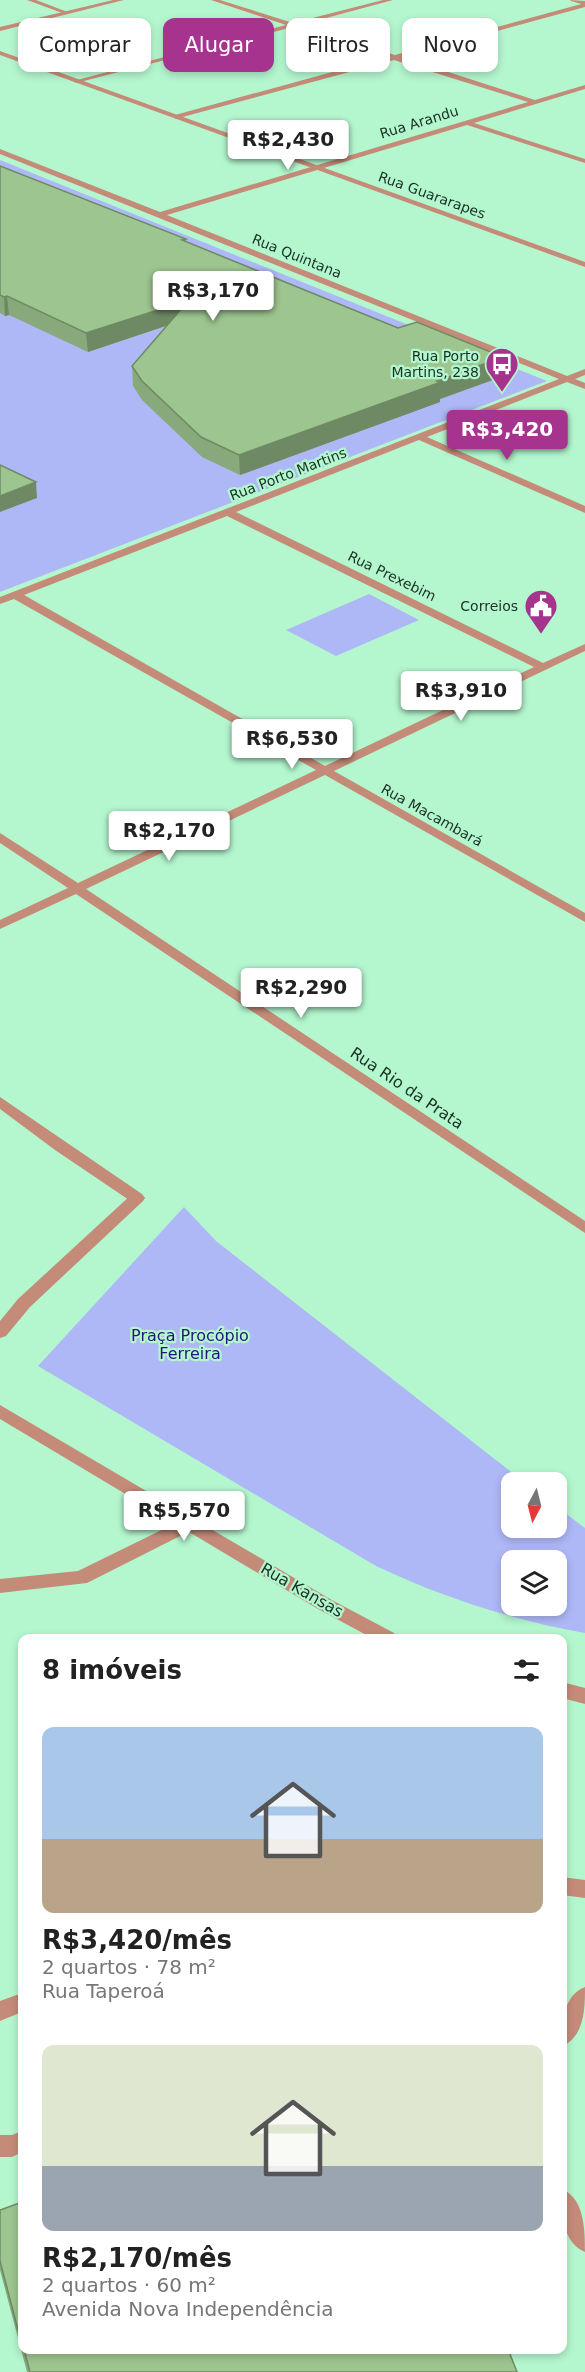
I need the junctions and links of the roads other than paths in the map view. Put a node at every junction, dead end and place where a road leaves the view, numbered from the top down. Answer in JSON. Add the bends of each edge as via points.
{"nodes":[{"id":1,"x":30,"y":0,"type":"edge"},
{"id":2,"x":122,"y":0,"type":"edge"},
{"id":3,"x":214,"y":0,"type":"edge"},
{"id":4,"x":390,"y":0,"type":"edge"},
{"id":5,"x":573,"y":0,"type":"edge"},
{"id":6,"x":585,"y":4,"type":"edge"},
{"id":7,"x":67,"y":13,"type":"junction"},
{"id":8,"x":320,"y":18,"type":"edge"},
{"id":9,"x":286,"y":23,"type":"edge"},
{"id":10,"x":286,"y":27,"type":"edge"},
{"id":11,"x":0,"y":29,"type":"edge"},
{"id":12,"x":0,"y":53,"type":"edge"},
{"id":13,"x":390,"y":55,"type":"edge"},
{"id":14,"x":395,"y":57,"type":"junction"},
{"id":15,"x":76,"y":81,"type":"junction"},
{"id":16,"x":585,"y":87,"type":"edge"},
{"id":17,"x":535,"y":102,"type":"junction"},
{"id":18,"x":178,"y":117,"type":"junction"},
{"id":19,"x":465,"y":122,"type":"junction"},
{"id":20,"x":0,"y":151,"type":"edge"},
{"id":21,"x":585,"y":161,"type":"edge"},
{"id":22,"x":315,"y":167,"type":"junction"},
{"id":23,"x":159,"y":215,"type":"junction"},
{"id":24,"x":585,"y":265,"type":"edge"},
{"id":25,"x":585,"y":372,"type":"edge"},
{"id":26,"x":567,"y":379,"type":"junction"},
{"id":27,"x":585,"y":386,"type":"edge"},
{"id":28,"x":419,"y":437,"type":"junction"},
{"id":29,"x":585,"y":510,"type":"edge"},
{"id":30,"x":228,"y":512,"type":"junction"},
{"id":31,"x":15,"y":595,"type":"junction"},
{"id":32,"x":0,"y":601,"type":"edge"},
{"id":33,"x":585,"y":647,"type":"edge"},
{"id":34,"x":543,"y":667,"type":"junction"},
{"id":35,"x":324,"y":771,"type":"junction"},
{"id":36,"x":0,"y":837,"type":"edge"},
{"id":37,"x":77,"y":889,"type":"junction"},
{"id":38,"x":585,"y":918,"type":"edge"},
{"id":39,"x":0,"y":925,"type":"edge"},
{"id":40,"x":0,"y":1102,"type":"edge"},
{"id":41,"x":585,"y":1228,"type":"edge"},
{"id":42,"x":0,"y":1332,"type":"edge"},
{"id":43,"x":0,"y":1411,"type":"edge"},
{"id":44,"x":188,"y":1524,"type":"junction"},
{"id":45,"x":0,"y":1586,"type":"edge"},
{"id":46,"x":380,"y":1634,"type":"edge"},
{"id":47,"x":567,"y":1691,"type":"edge"},
{"id":48,"x":585,"y":1696,"type":"edge"},
{"id":49,"x":567,"y":1887,"type":"edge"},
{"id":50,"x":585,"y":1889,"type":"edge"},
{"id":51,"x":585,"y":1997,"type":"edge"},
{"id":52,"x":18,"y":2004,"type":"edge"},
{"id":53,"x":0,"y":2011,"type":"edge"},
{"id":54,"x":567,"y":2028,"type":"edge"},
{"id":55,"x":18,"y":2144,"type":"edge"},
{"id":56,"x":0,"y":2146,"type":"edge"},
{"id":57,"x":567,"y":2209,"type":"edge"},
{"id":58,"x":585,"y":2241,"type":"edge"}],
"edges":[{"from":1,"to":7,"type":"street"},
{"from":2,"to":7,"type":"street"},
{"from":3,"to":9,"type":"street"},
{"from":4,"to":8,"type":"street"},
{"from":5,"to":6,"type":"street"},
{"from":6,"to":14,"type":"street"},
{"from":7,"to":11,"type":"street"},
{"from":10,"to":15,"type":"street"},
{"from":12,"to":15,"type":"street","name":"Rua Guararapes"},
{"from":13,"to":14,"type":"street"},
{"from":14,"to":17,"type":"street"},
{"from":14,"to":18,"type":"street"},
{"from":15,"to":18,"type":"street","name":"Rua Guararapes"},
{"from":16,"to":17,"type":"street","name":"Rua Arandu"},
{"from":17,"to":19,"type":"street","name":"Rua Arandu"},
{"from":18,"to":22,"type":"street","name":"Rua Guararapes"},
{"from":19,"to":21,"type":"street"},
{"from":19,"to":22,"type":"street","name":"Rua Arandu"},
{"from":20,"to":23,"type":"street","name":"Rua Quintana"},
{"from":22,"to":23,"type":"street","name":"Rua Arandu"},
{"from":22,"to":24,"type":"street","name":"Rua Guararapes"},
{"from":23,"to":26,"type":"street","name":"Rua Quintana"},
{"from":25,"to":26,"type":"street","name":"Rua Porto Martins"},
{"from":26,"to":27,"type":"street","name":"Rua Quintana"},
{"from":26,"to":28,"type":"street","name":"Rua Porto Martins"},
{"from":28,"to":29,"type":"street"},
{"from":28,"to":30,"type":"street","name":"Rua Porto Martins"},
{"from":30,"to":31,"type":"street","name":"Rua Porto Martins"},
{"from":30,"to":34,"type":"street","name":"Rua Prexebim"},
{"from":31,"to":32,"type":"street","name":"Rua Porto Martins"},
{"from":31,"to":35,"type":"street","name":"Rua Macambará"},
{"from":33,"to":34,"type":"street"},
{"from":34,"to":35,"type":"street"},
{"from":35,"to":37,"type":"street"},
{"from":35,"to":38,"type":"street","name":"Rua Macambará"},
{"from":36,"to":37,"type":"street","name":"Rua Rio da Prata"},
{"from":37,"to":39,"type":"street"},
{"from":37,"to":41,"type":"street","name":"Rua Rio da Prata"},
{"from":40,"to":42,"type":"street","via":[[137,1198],[24,1303]]},
{"from":43,"to":44,"type":"street","name":"Rua Kansas"},
{"from":44,"to":45,"type":"street","via":[[81,1578]]},
{"from":44,"to":46,"type":"street","name":"Rua Kansas"},
{"from":47,"to":48,"type":"street"},
{"from":49,"to":50,"type":"street"},
{"from":51,"to":54,"type":"street"},
{"from":52,"to":53,"type":"street"},
{"from":55,"to":56,"type":"street"},
{"from":57,"to":58,"type":"street"}]}
